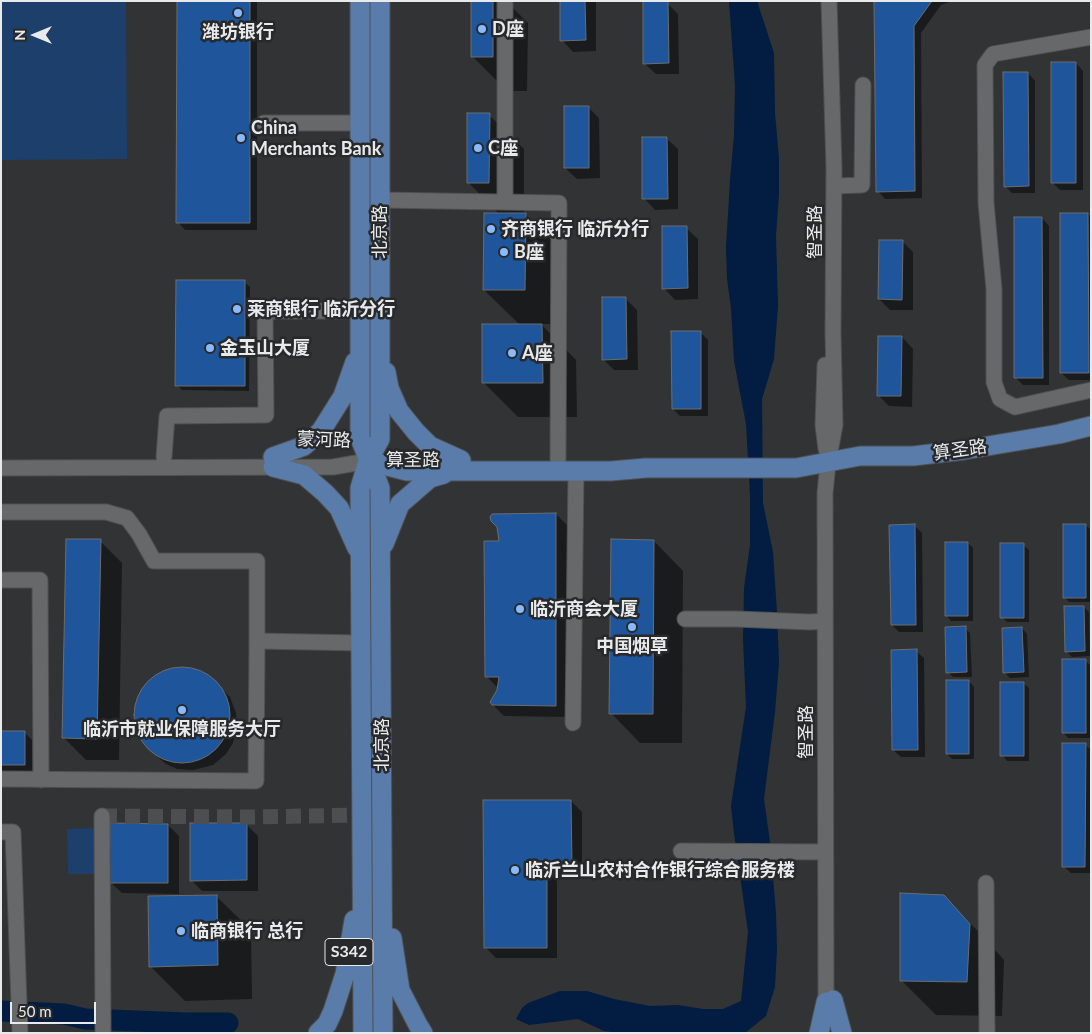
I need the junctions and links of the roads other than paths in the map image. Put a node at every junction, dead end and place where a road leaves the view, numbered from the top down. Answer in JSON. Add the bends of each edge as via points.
{"nodes":[{"id":1,"x":360,"y":1,"type":"edge"},
{"id":2,"x":380,"y":1,"type":"edge"},
{"id":3,"x":505,"y":1,"type":"edge"},
{"id":4,"x":821,"y":1,"type":"edge"},
{"id":5,"x":829,"y":1,"type":"edge"},
{"id":6,"x":1091,"y":37,"type":"edge"},
{"id":7,"x":863,"y":86,"type":"dead end"},
{"id":8,"x":264,"y":123,"type":"dead end"},
{"id":9,"x":360,"y":123,"type":"junction"},
{"id":10,"x":834,"y":186,"type":"junction"},
{"id":11,"x":380,"y":200,"type":"junction"},
{"id":12,"x":505,"y":202,"type":"junction"},
{"id":13,"x":360,"y":311,"type":"junction"},
{"id":14,"x":380,"y":344,"type":"junction"},
{"id":15,"x":360,"y":347,"type":"junction"},
{"id":16,"x":1091,"y":390,"type":"edge"},
{"id":17,"x":1091,"y":426,"type":"edge"},
{"id":18,"x":1091,"y":437,"type":"edge"},
{"id":19,"x":164,"y":457,"type":"junction"},
{"id":20,"x":1,"y":458,"type":"edge"},
{"id":21,"x":558,"y":460,"type":"junction"},
{"id":22,"x":368,"y":461,"type":"junction"},
{"id":23,"x":273,"y":462,"type":"junction"},
{"id":24,"x":737,"y":463,"type":"junction"},
{"id":25,"x":828,"y":463,"type":"junction"},
{"id":26,"x":461,"y":465,"type":"junction"},
{"id":27,"x":1,"y":468,"type":"edge"},
{"id":28,"x":576,"y":470,"type":"junction"},
{"id":29,"x":1,"y":512,"type":"edge"},
{"id":30,"x":380,"y":552,"type":"junction"},
{"id":31,"x":360,"y":555,"type":"junction"},
{"id":32,"x":1,"y":580,"type":"edge"},
{"id":33,"x":685,"y":619,"type":"dead end"},
{"id":34,"x":826,"y":621,"type":"junction"},
{"id":35,"x":257,"y":641,"type":"junction"},
{"id":36,"x":361,"y":643,"type":"junction"},
{"id":37,"x":573,"y":723,"type":"dead end"},
{"id":38,"x":1,"y":779,"type":"edge"},
{"id":39,"x":41,"y":780,"type":"junction"},
{"id":40,"x":102,"y":816,"type":"dead end"},
{"id":41,"x":1,"y":832,"type":"edge"},
{"id":42,"x":681,"y":851,"type":"dead end"},
{"id":43,"x":826,"y":852,"type":"junction"},
{"id":44,"x":362,"y":864,"type":"junction"},
{"id":45,"x":382,"y":883,"type":"junction"},
{"id":46,"x":986,"y":883,"type":"dead end"},
{"id":47,"x":830,"y":1001,"type":"junction"},
{"id":48,"x":20,"y":1033,"type":"edge"},
{"id":49,"x":103,"y":1033,"type":"edge"},
{"id":50,"x":318,"y":1033,"type":"edge"},
{"id":51,"x":363,"y":1033,"type":"edge"},
{"id":52,"x":383,"y":1033,"type":"edge"},
{"id":53,"x":424,"y":1033,"type":"edge"},
{"id":54,"x":819,"y":1033,"type":"edge"},
{"id":55,"x":842,"y":1033,"type":"edge"},
{"id":56,"x":987,"y":1033,"type":"edge"}],
"edges":[{"from":1,"to":9,"type":"main road","name":"北京路"},
{"from":2,"to":11,"type":"main road","name":"北京路"},
{"from":3,"to":12,"type":"street"},
{"from":4,"to":25,"type":"street","name":"智圣路","via":[[826,203],[823,425]]},
{"from":5,"to":10,"type":"street","name":"智圣路"},
{"from":6,"to":16,"type":"street","via":[[993,54],[985,65],[986,203],[994,289],[994,382],[1000,399],[1015,406]]},
{"from":7,"to":10,"type":"street","via":[[862,185]]},
{"from":8,"to":9,"type":"street"},
{"from":9,"to":13,"type":"main road","name":"北京路"},
{"from":10,"to":25,"type":"street","name":"智圣路","via":[[835,425]]},
{"from":11,"to":12,"type":"street"},
{"from":11,"to":14,"type":"main road","name":"北京路"},
{"from":12,"to":21,"type":"street","via":[[559,203]]},
{"from":13,"to":15,"type":"main road","name":"北京路"},
{"from":13,"to":19,"type":"street","via":[[265,311],[266,415],[167,416]]},
{"from":14,"to":22,"type":"main road","name":"北京路","via":[[380,439]]},
{"from":14,"to":26,"type":"main road","via":[[389,388],[399,411],[430,446]]},
{"from":15,"to":22,"type":"main road","name":"北京路","via":[[360,438]]},
{"from":15,"to":23,"type":"main road","via":[[343,396],[321,431],[304,446]]},
{"from":17,"to":25,"type":"main road","name":"算圣路","via":[[964,450],[913,456],[860,456]]},
{"from":18,"to":25,"type":"main road","name":"算圣路","via":[[965,461],[860,467]]},
{"from":19,"to":20,"type":"street","name":"蒙河路"},
{"from":19,"to":23,"type":"street","name":"蒙河路"},
{"from":21,"to":24,"type":"main road","name":"算圣路","via":[[646,457]]},
{"from":21,"to":26,"type":"main road","name":"算圣路"},
{"from":22,"to":23,"type":"street","name":"蒙河路","via":[[332,457]]},
{"from":22,"to":26,"type":"main road","name":"算圣路"},
{"from":22,"to":30,"type":"main road","name":"北京路","via":[[380,488]]},
{"from":22,"to":31,"type":"main road","name":"北京路","via":[[360,488]]},
{"from":23,"to":27,"type":"street","name":"蒙河路"},
{"from":23,"to":31,"type":"main road","via":[[304,476],[339,508]]},
{"from":24,"to":25,"type":"main road","name":"算圣路","via":[[774,463],[797,458]]},
{"from":24,"to":28,"type":"main road","name":"算圣路"},
{"from":25,"to":34,"type":"street","name":"智圣路","via":[[825,493]]},
{"from":25,"to":47,"type":"street","name":"智圣路","via":[[834,514],[834,939]]},
{"from":26,"to":28,"type":"main road","name":"算圣路"},
{"from":26,"to":30,"type":"main road","via":[[430,478],[400,504]]},
{"from":28,"to":37,"type":"street"},
{"from":29,"to":35,"type":"street","via":[[106,512],[127,518],[154,561],[257,561]]},
{"from":30,"to":45,"type":"main road","name":"北京路"},
{"from":31,"to":36,"type":"main road","name":"北京路"},
{"from":32,"to":39,"type":"street","via":[[40,580]]},
{"from":33,"to":34,"type":"street"},
{"from":34,"to":43,"type":"street","name":"智圣路"},
{"from":35,"to":36,"type":"street"},
{"from":35,"to":39,"type":"street","via":[[256,780]]},
{"from":36,"to":44,"type":"main road","name":"北京路"},
{"from":38,"to":39,"type":"street"},
{"from":40,"to":49,"type":"street"},
{"from":41,"to":48,"type":"street","via":[[13,832]]},
{"from":42,"to":43,"type":"street"},
{"from":43,"to":47,"type":"street","name":"智圣路"},
{"from":44,"to":50,"type":"main road","number":"S342","via":[[345,974],[333,1011]]},
{"from":44,"to":51,"type":"main road","name":"北京路"},
{"from":45,"to":52,"type":"main road","name":"北京路"},
{"from":45,"to":53,"type":"main road","via":[[400,990]]},
{"from":46,"to":56,"type":"street"},
{"from":47,"to":54,"type":"main road"},
{"from":47,"to":55,"type":"main road"}]}
